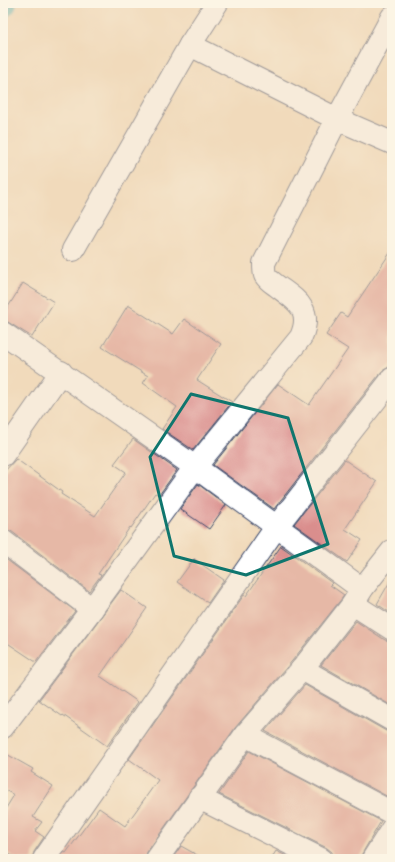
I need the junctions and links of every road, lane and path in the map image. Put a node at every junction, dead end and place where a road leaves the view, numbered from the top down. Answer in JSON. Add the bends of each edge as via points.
{"nodes":[{"id":1,"x":217,"y":3,"type":"edge"},
{"id":2,"x":392,"y":17,"type":"edge"},
{"id":3,"x":190,"y":45,"type":"junction"},
{"id":4,"x":337,"y":119,"type":"junction"},
{"id":5,"x":392,"y":143,"type":"edge"},
{"id":6,"x":73,"y":250,"type":"dead end"},
{"id":7,"x":3,"y":333,"type":"edge"},
{"id":8,"x":61,"y":372,"type":"junction"},
{"id":9,"x":392,"y":380,"type":"edge"},
{"id":10,"x":3,"y":455,"type":"edge"},
{"id":11,"x":195,"y":467,"type":"junction"},
{"id":12,"x":277,"y":526,"type":"junction"},
{"id":13,"x":3,"y":541,"type":"edge"},
{"id":14,"x":392,"y":551,"type":"edge"},
{"id":15,"x":358,"y":597,"type":"junction"},
{"id":16,"x":92,"y":609,"type":"junction"},
{"id":17,"x":392,"y":629,"type":"edge"},
{"id":18,"x":302,"y":669,"type":"junction"},
{"id":19,"x":392,"y":720,"type":"edge"},
{"id":20,"x":3,"y":727,"type":"edge"},
{"id":21,"x":245,"y":735,"type":"junction"},
{"id":22,"x":199,"y":798,"type":"junction"},
{"id":23,"x":392,"y":813,"type":"edge"},
{"id":24,"x":392,"y":829,"type":"edge"},
{"id":25,"x":44,"y":859,"type":"edge"},
{"id":26,"x":157,"y":859,"type":"edge"},
{"id":27,"x":321,"y":859,"type":"edge"},
{"id":28,"x":373,"y":859,"type":"edge"}],
"edges":[{"from":1,"to":3,"type":"street"},
{"from":2,"to":4,"type":"street"},
{"from":3,"to":4,"type":"street"},
{"from":3,"to":6,"type":"street"},
{"from":4,"to":5,"type":"street"},
{"from":4,"to":11,"type":"street","via":[[264,263],[265,274],[269,280],[300,303],[305,316],[305,328],[301,337]]},
{"from":7,"to":8,"type":"street"},
{"from":8,"to":10,"type":"street"},
{"from":8,"to":11,"type":"street"},
{"from":9,"to":12,"type":"street"},
{"from":11,"to":12,"type":"street"},
{"from":11,"to":16,"type":"street"},
{"from":12,"to":15,"type":"street"},
{"from":12,"to":25,"type":"street"},
{"from":13,"to":16,"type":"street"},
{"from":14,"to":15,"type":"street"},
{"from":15,"to":17,"type":"street"},
{"from":15,"to":18,"type":"street"},
{"from":16,"to":20,"type":"street"},
{"from":18,"to":19,"type":"street"},
{"from":18,"to":21,"type":"street"},
{"from":21,"to":22,"type":"street"},
{"from":21,"to":23,"type":"street"},
{"from":22,"to":26,"type":"street"},
{"from":22,"to":27,"type":"street"},
{"from":24,"to":28,"type":"street"}]}
